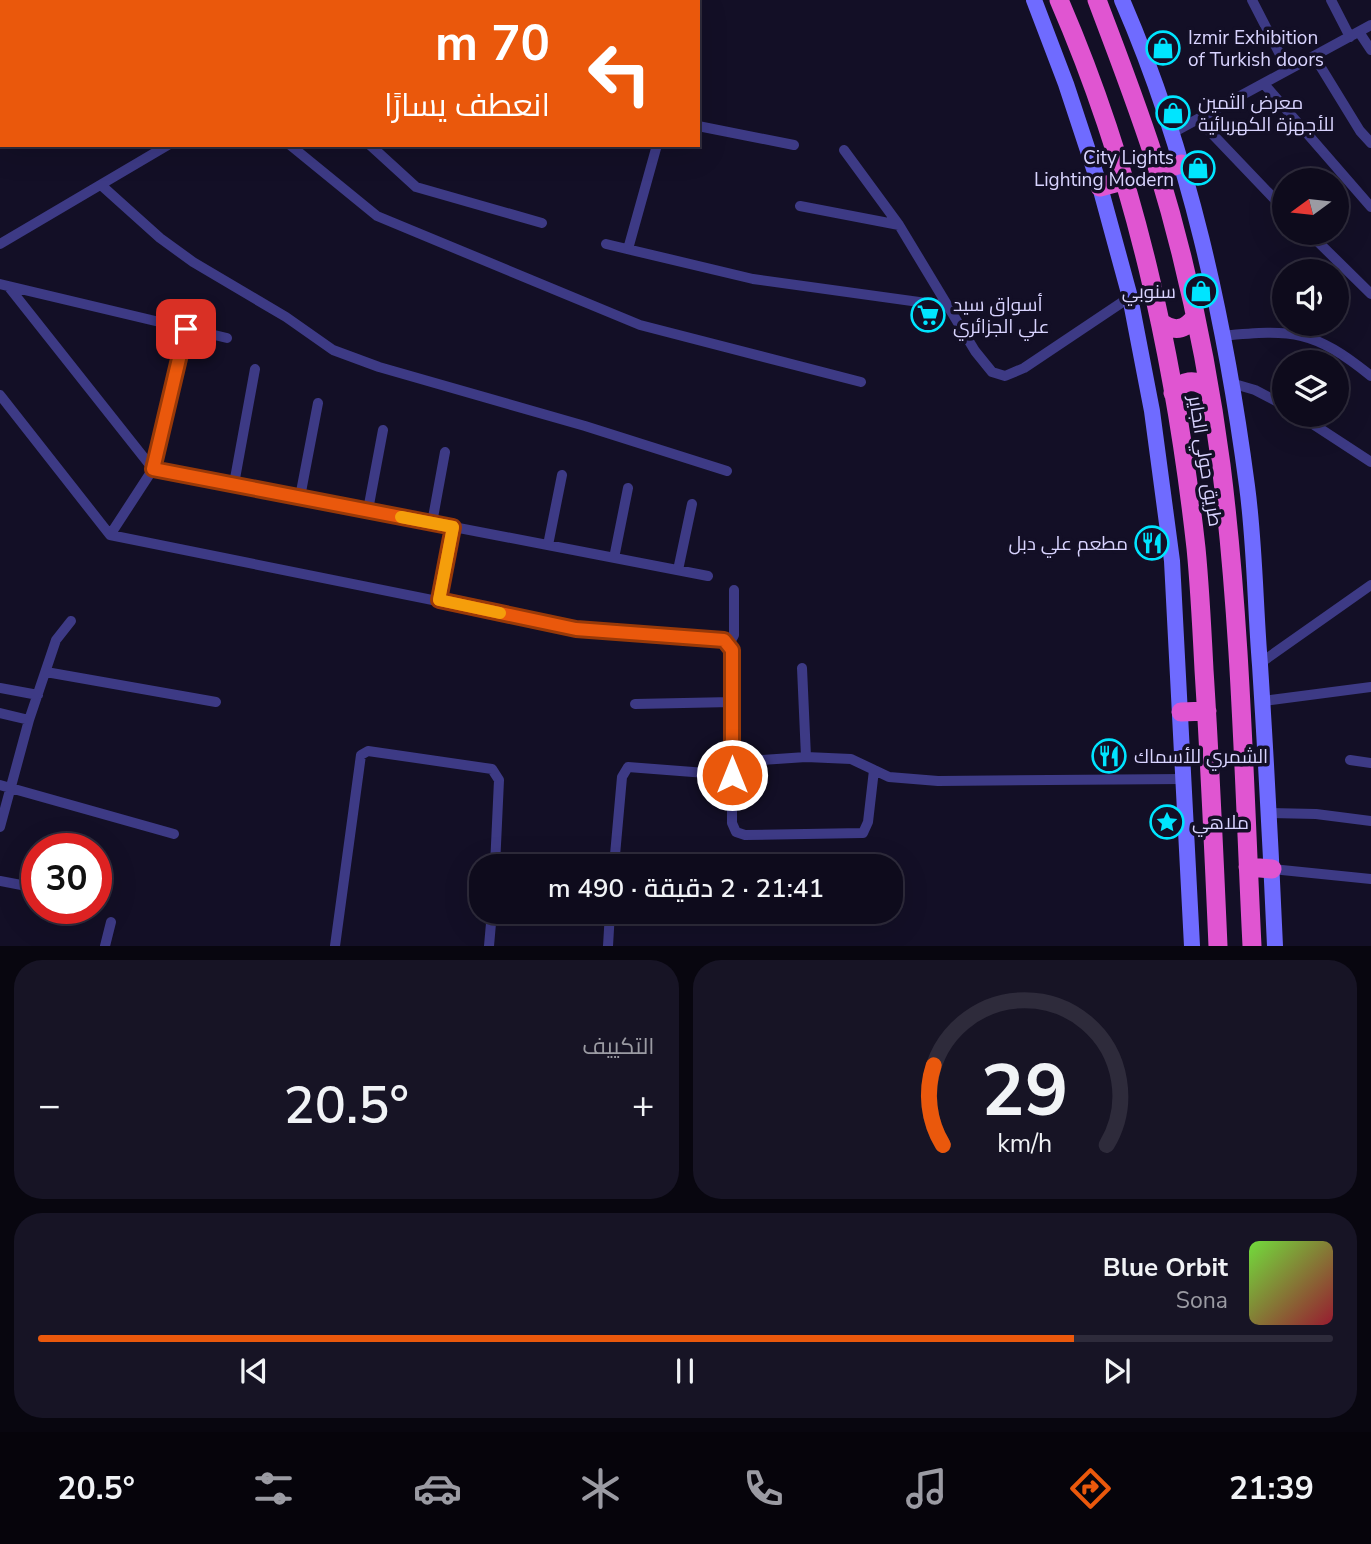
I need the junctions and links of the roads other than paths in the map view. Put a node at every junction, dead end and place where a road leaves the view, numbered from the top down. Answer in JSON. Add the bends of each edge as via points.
{"nodes":[{"id":1,"x":1034,"y":0,"type":"edge"},
{"id":2,"x":1059,"y":0,"type":"edge"},
{"id":3,"x":1097,"y":0,"type":"edge"},
{"id":4,"x":1122,"y":0,"type":"edge"},
{"id":5,"x":1252,"y":0,"type":"edge"},
{"id":6,"x":1331,"y":0,"type":"edge"},
{"id":7,"x":1371,"y":25,"type":"edge"},
{"id":8,"x":1354,"y":35,"type":"junction"},
{"id":9,"x":1371,"y":50,"type":"edge"},
{"id":10,"x":1314,"y":56,"type":"junction"},
{"id":11,"x":1288,"y":70,"type":"junction"},
{"id":12,"x":1264,"y":84,"type":"junction"},
{"id":13,"x":1198,"y":119,"type":"junction"},
{"id":14,"x":700,"y":126,"type":"edge"},
{"id":15,"x":1172,"y":133,"type":"junction"},
{"id":16,"x":1371,"y":143,"type":"edge"},
{"id":17,"x":794,"y":145,"type":"dead end"},
{"id":18,"x":165,"y":147,"type":"edge"},
{"id":19,"x":292,"y":147,"type":"edge"},
{"id":20,"x":372,"y":147,"type":"edge"},
{"id":21,"x":656,"y":147,"type":"edge"},
{"id":22,"x":844,"y":150,"type":"dead end"},
{"id":23,"x":1181,"y":164,"type":"junction"},
{"id":24,"x":1158,"y":171,"type":"junction"},
{"id":25,"x":1126,"y":180,"type":"junction"},
{"id":26,"x":101,"y":185,"type":"junction"},
{"id":27,"x":1100,"y":187,"type":"junction"},
{"id":28,"x":1272,"y":196,"type":"edge"},
{"id":29,"x":800,"y":206,"type":"dead end"},
{"id":30,"x":1371,"y":207,"type":"edge"},
{"id":31,"x":542,"y":223,"type":"dead end"},
{"id":32,"x":899,"y":225,"type":"junction"},
{"id":33,"x":0,"y":244,"type":"edge"},
{"id":34,"x":606,"y":244,"type":"dead end"},
{"id":35,"x":1321,"y":245,"type":"edge"},
{"id":36,"x":628,"y":249,"type":"junction"},
{"id":37,"x":4,"y":285,"type":"edge"},
{"id":38,"x":1371,"y":294,"type":"edge"},
{"id":39,"x":1129,"y":297,"type":"junction"},
{"id":40,"x":948,"y":306,"type":"junction"},
{"id":41,"x":1195,"y":317,"type":"junction"},
{"id":42,"x":1160,"y":322,"type":"junction"},
{"id":43,"x":186,"y":329,"type":"junction"},
{"id":44,"x":1222,"y":336,"type":"junction"},
{"id":45,"x":227,"y":338,"type":"dead end"},
{"id":46,"x":255,"y":369,"type":"dead end"},
{"id":47,"x":1371,"y":376,"type":"edge"},
{"id":48,"x":861,"y":382,"type":"dead end"},
{"id":49,"x":1230,"y":383,"type":"junction"},
{"id":50,"x":1208,"y":388,"type":"junction"},
{"id":51,"x":1173,"y":393,"type":"junction"},
{"id":52,"x":0,"y":395,"type":"edge"},
{"id":53,"x":1272,"y":399,"type":"edge"},
{"id":54,"x":318,"y":403,"type":"dead end"},
{"id":55,"x":1317,"y":427,"type":"edge"},
{"id":56,"x":383,"y":430,"type":"dead end"},
{"id":57,"x":445,"y":452,"type":"dead end"},
{"id":58,"x":1371,"y":462,"type":"edge"},
{"id":59,"x":153,"y":469,"type":"junction"},
{"id":60,"x":727,"y":471,"type":"dead end"},
{"id":61,"x":562,"y":475,"type":"dead end"},
{"id":62,"x":234,"y":484,"type":"junction"},
{"id":63,"x":628,"y":488,"type":"dead end"},
{"id":64,"x":300,"y":497,"type":"junction"},
{"id":65,"x":692,"y":504,"type":"dead end"},
{"id":66,"x":368,"y":510,"type":"junction"},
{"id":67,"x":432,"y":523,"type":"junction"},
{"id":68,"x":453,"y":527,"type":"junction"},
{"id":69,"x":110,"y":535,"type":"junction"},
{"id":70,"x":548,"y":545,"type":"junction"},
{"id":71,"x":614,"y":558,"type":"junction"},
{"id":72,"x":678,"y":570,"type":"junction"},
{"id":73,"x":708,"y":576,"type":"dead end"},
{"id":74,"x":1371,"y":585,"type":"edge"},
{"id":75,"x":734,"y":590,"type":"dead end"},
{"id":76,"x":439,"y":600,"type":"junction"},
{"id":77,"x":71,"y":621,"type":"dead end"},
{"id":78,"x":729,"y":644,"type":"junction"},
{"id":79,"x":1259,"y":664,"type":"junction"},
{"id":80,"x":802,"y":668,"type":"dead end"},
{"id":81,"x":46,"y":672,"type":"junction"},
{"id":82,"x":1371,"y":687,"type":"edge"},
{"id":83,"x":0,"y":688,"type":"edge"},
{"id":84,"x":38,"y":695,"type":"junction"},
{"id":85,"x":1263,"y":701,"type":"junction"},
{"id":86,"x":216,"y":702,"type":"dead end"},
{"id":87,"x":732,"y":702,"type":"junction"},
{"id":88,"x":635,"y":704,"type":"dead end"},
{"id":89,"x":1207,"y":710,"type":"junction"},
{"id":90,"x":1181,"y":712,"type":"junction"},
{"id":91,"x":0,"y":713,"type":"edge"},
{"id":92,"x":29,"y":720,"type":"junction"},
{"id":93,"x":806,"y":758,"type":"junction"},
{"id":94,"x":1350,"y":760,"type":"dead end"},
{"id":95,"x":732,"y":762,"type":"junction"},
{"id":96,"x":1371,"y":763,"type":"edge"},
{"id":97,"x":874,"y":770,"type":"junction"},
{"id":98,"x":732,"y":775,"type":"junction"},
{"id":99,"x":1184,"y":779,"type":"junction"},
{"id":100,"x":5,"y":786,"type":"edge"},
{"id":101,"x":1269,"y":813,"type":"junction"},
{"id":102,"x":1371,"y":821,"type":"edge"},
{"id":103,"x":0,"y":827,"type":"edge"},
{"id":104,"x":174,"y":834,"type":"dead end"},
{"id":105,"x":496,"y":854,"type":"edge"},
{"id":106,"x":615,"y":854,"type":"edge"},
{"id":107,"x":1248,"y":867,"type":"junction"},
{"id":108,"x":1272,"y":869,"type":"junction"},
{"id":109,"x":1371,"y":879,"type":"edge"},
{"id":110,"x":0,"y":881,"type":"edge"},
{"id":111,"x":21,"y":885,"type":"edge"},
{"id":112,"x":110,"y":924,"type":"edge"},
{"id":113,"x":491,"y":924,"type":"edge"},
{"id":114,"x":609,"y":924,"type":"edge"},
{"id":115,"x":105,"y":946,"type":"edge"},
{"id":116,"x":335,"y":946,"type":"edge"},
{"id":117,"x":489,"y":946,"type":"edge"},
{"id":118,"x":608,"y":946,"type":"edge"},
{"id":119,"x":1192,"y":946,"type":"edge"},
{"id":120,"x":1218,"y":946,"type":"edge"},
{"id":121,"x":1252,"y":946,"type":"edge"},
{"id":122,"x":1275,"y":946,"type":"edge"}],
"edges":[{"from":1,"to":27,"type":"main road"},
{"from":2,"to":25,"type":"highway","name":"طريق حولي الجاير"},
{"from":3,"to":24,"type":"highway","name":"طريق حولي الجاير"},
{"from":4,"to":15,"type":"main road"},
{"from":5,"to":11,"type":"street"},
{"from":6,"to":8,"type":"street"},
{"from":7,"to":8,"type":"street"},
{"from":8,"to":9,"type":"street"},
{"from":8,"to":10,"type":"street"},
{"from":10,"to":11,"type":"street"},
{"from":10,"to":16,"type":"street"},
{"from":11,"to":12,"type":"street"},
{"from":12,"to":13,"type":"street"},
{"from":12,"to":30,"type":"street"},
{"from":13,"to":15,"type":"street"},
{"from":13,"to":28,"type":"street"},
{"from":14,"to":17,"type":"street"},
{"from":15,"to":23,"type":"main road"},
{"from":18,"to":26,"type":"street"},
{"from":19,"to":48,"type":"street","via":[[377,216],[640,325]]},
{"from":20,"to":31,"type":"street","via":[[416,187]]},
{"from":21,"to":36,"type":"street"},
{"from":22,"to":32,"type":"street"},
{"from":23,"to":24,"type":"highway"},
{"from":23,"to":44,"type":"main road","via":[[1211,274]]},
{"from":24,"to":41,"type":"highway","name":"طريق حولي الجاير"},
{"from":25,"to":27,"type":"highway"},
{"from":25,"to":42,"type":"highway","name":"طريق حولي الجاير"},
{"from":26,"to":33,"type":"street"},
{"from":26,"to":60,"type":"street","via":[[193,262],[333,350]]},
{"from":27,"to":39,"type":"main road"},
{"from":29,"to":32,"type":"street"},
{"from":32,"to":40,"type":"street"},
{"from":34,"to":36,"type":"street"},
{"from":35,"to":38,"type":"street"},
{"from":36,"to":40,"type":"street","via":[[753,279]]},
{"from":37,"to":43,"type":"street"},
{"from":37,"to":59,"type":"street"},
{"from":39,"to":40,"type":"street","via":[[1005,376],[992,372]]},
{"from":39,"to":90,"type":"main road","via":[[1165,498]]},
{"from":41,"to":42,"type":"highway","via":[[1179,330]]},
{"from":41,"to":50,"type":"highway","name":"طريق حولي الجاير"},
{"from":42,"to":51,"type":"highway","name":"طريق حولي الجاير"},
{"from":43,"to":45,"type":"street"},
{"from":43,"to":59,"type":"street"},
{"from":44,"to":47,"type":"street","via":[[1271,331],[1319,340]]},
{"from":44,"to":49,"type":"main road"},
{"from":46,"to":62,"type":"street"},
{"from":49,"to":53,"type":"street"},
{"from":49,"to":79,"type":"main road","via":[[1247,487]]},
{"from":50,"to":51,"type":"highway","via":[[1189,381],[1179,384]]},
{"from":50,"to":107,"type":"highway","name":"طريق حولي الجاير","via":[[1233,585]]},
{"from":51,"to":89,"type":"highway","name":"طريق حولي الجاير","via":[[1196,550]]},
{"from":52,"to":69,"type":"street"},
{"from":54,"to":64,"type":"street"},
{"from":55,"to":58,"type":"street"},
{"from":56,"to":66,"type":"street"},
{"from":57,"to":67,"type":"street"},
{"from":59,"to":62,"type":"street"},
{"from":59,"to":69,"type":"street"},
{"from":61,"to":70,"type":"street"},
{"from":62,"to":64,"type":"street"},
{"from":63,"to":71,"type":"street"},
{"from":64,"to":66,"type":"street"},
{"from":65,"to":72,"type":"street"},
{"from":66,"to":67,"type":"street"},
{"from":67,"to":68,"type":"street"},
{"from":68,"to":70,"type":"street"},
{"from":68,"to":76,"type":"street"},
{"from":69,"to":76,"type":"street"},
{"from":70,"to":71,"type":"street"},
{"from":71,"to":72,"type":"street"},
{"from":72,"to":73,"type":"street"},
{"from":74,"to":79,"type":"street"},
{"from":75,"to":78,"type":"street","via":[[734,635]]},
{"from":76,"to":78,"type":"street","via":[[576,629],[718,639]]},
{"from":77,"to":81,"type":"street","via":[[56,640]]},
{"from":78,"to":87,"type":"street"},
{"from":79,"to":85,"type":"main road"},
{"from":80,"to":93,"type":"street"},
{"from":81,"to":84,"type":"street"},
{"from":81,"to":86,"type":"street"},
{"from":82,"to":85,"type":"street"},
{"from":83,"to":84,"type":"street"},
{"from":84,"to":92,"type":"street"},
{"from":85,"to":101,"type":"main road"},
{"from":87,"to":88,"type":"street"},
{"from":87,"to":95,"type":"street"},
{"from":89,"to":90,"type":"highway"},
{"from":89,"to":120,"type":"highway","name":"طريق حولي الجاير"},
{"from":90,"to":99,"type":"main road"},
{"from":91,"to":92,"type":"street"},
{"from":92,"to":100,"type":"street"},
{"from":93,"to":95,"type":"street"},
{"from":93,"to":97,"type":"street","via":[[851,759]]},
{"from":94,"to":96,"type":"street"},
{"from":95,"to":98,"type":"street"},
{"from":97,"to":98,"type":"street","via":[[866,829],[852,835],[736,832]]},
{"from":97,"to":99,"type":"street","via":[[900,779],[938,781]]},
{"from":98,"to":106,"type":"street","via":[[628,767],[622,777]]},
{"from":99,"to":119,"type":"main road"},
{"from":100,"to":103,"type":"street"},
{"from":100,"to":104,"type":"street"},
{"from":101,"to":102,"type":"street"},
{"from":101,"to":108,"type":"main road"},
{"from":105,"to":116,"type":"street","via":[[499,780],[492,769],[368,751],[361,755]]},
{"from":107,"to":108,"type":"highway"},
{"from":107,"to":121,"type":"highway","name":"طريق حولي الجاير"},
{"from":108,"to":109,"type":"street"},
{"from":108,"to":122,"type":"main road"},
{"from":110,"to":111,"type":"street"},
{"from":112,"to":115,"type":"street"},
{"from":113,"to":117,"type":"street"},
{"from":114,"to":118,"type":"street"}]}
